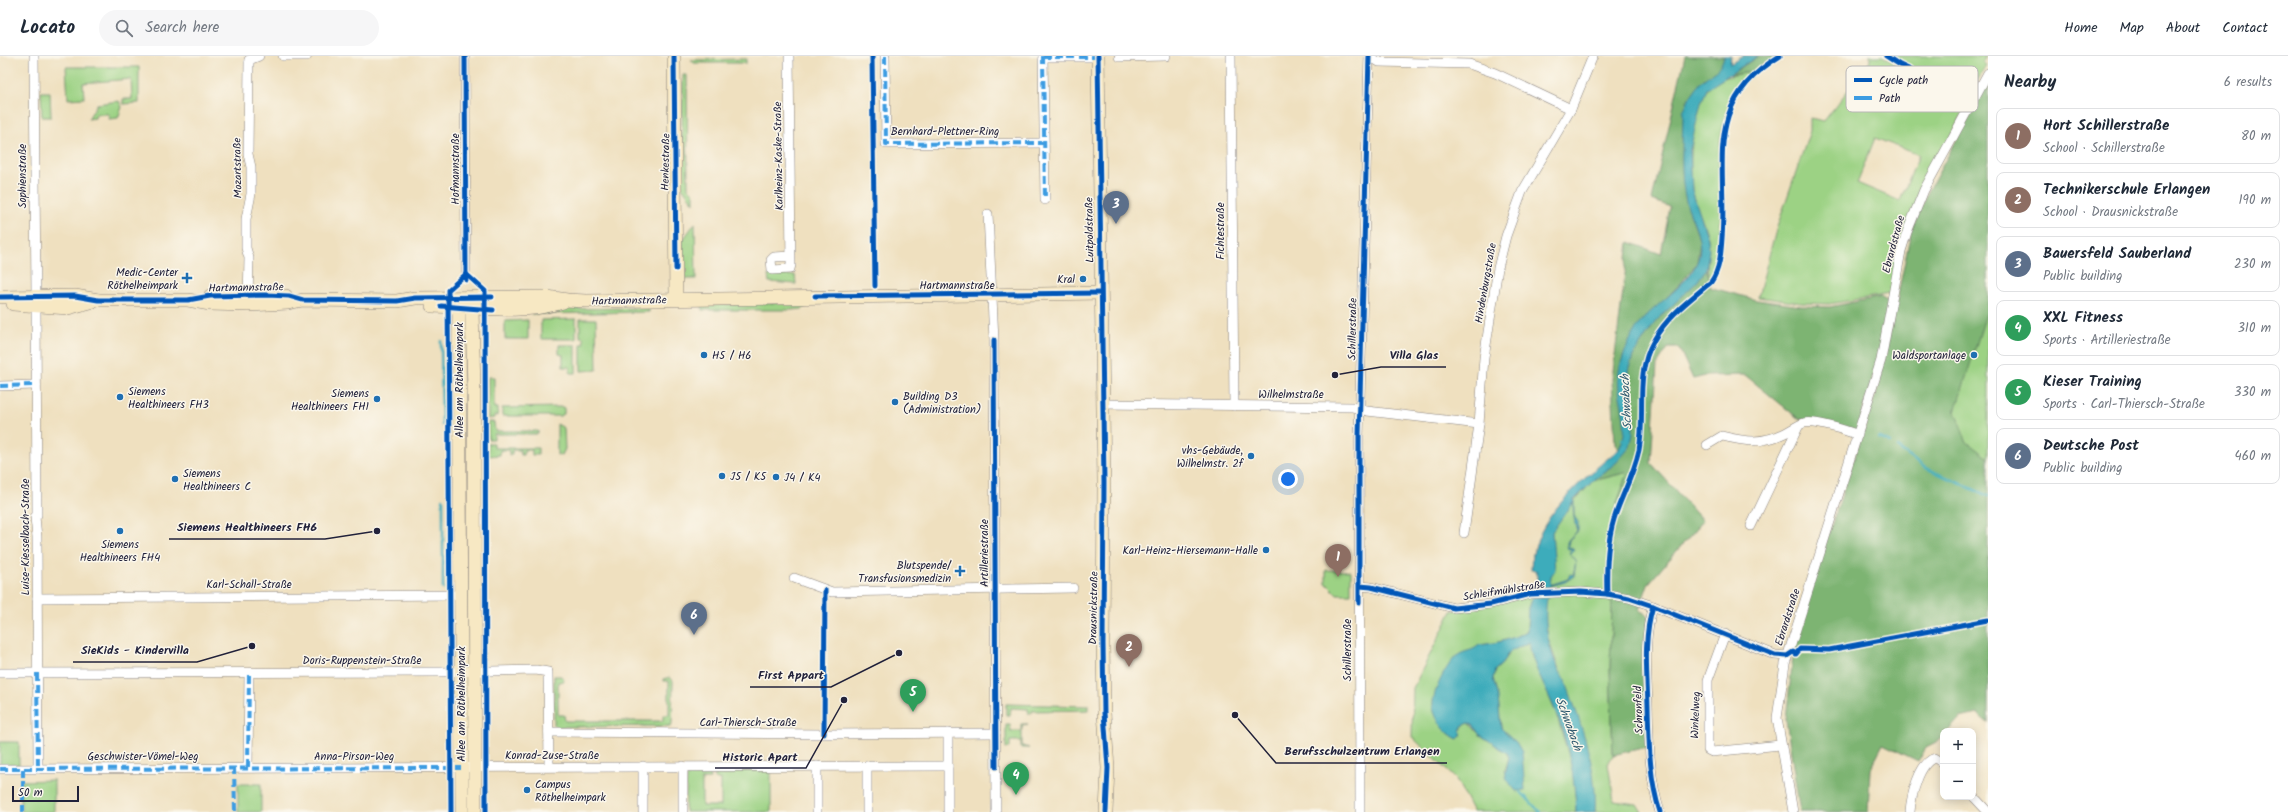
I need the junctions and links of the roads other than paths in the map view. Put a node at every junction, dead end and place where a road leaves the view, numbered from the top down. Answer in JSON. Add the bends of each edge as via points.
{"nodes":[{"id":1,"x":34,"y":56,"type":"edge"},
{"id":2,"x":259,"y":56,"type":"edge"},
{"id":3,"x":283,"y":56,"type":"edge"},
{"id":4,"x":307,"y":56,"type":"edge"},
{"id":5,"x":465,"y":56,"type":"edge"},
{"id":6,"x":674,"y":56,"type":"edge"},
{"id":7,"x":789,"y":56,"type":"edge"},
{"id":8,"x":885,"y":56,"type":"edge"},
{"id":9,"x":1098,"y":56,"type":"edge"},
{"id":10,"x":1166,"y":56,"type":"edge"},
{"id":11,"x":1231,"y":56,"type":"edge"},
{"id":12,"x":1369,"y":56,"type":"edge"},
{"id":13,"x":1593,"y":56,"type":"edge"},
{"id":14,"x":1043,"y":57,"type":"edge"},
{"id":15,"x":1118,"y":57,"type":"dead end"},
{"id":16,"x":247,"y":58,"type":"edge"},
{"id":17,"x":1988,"y":73,"type":"edge"},
{"id":18,"x":1978,"y":91,"type":"edge"},
{"id":19,"x":1570,"y":109,"type":"junction"},
{"id":20,"x":1967,"y":112,"type":"edge"},
{"id":21,"x":1044,"y":143,"type":"junction"},
{"id":22,"x":1045,"y":200,"type":"dead end"},
{"id":23,"x":988,"y":214,"type":"dead end"},
{"id":24,"x":791,"y":256,"type":"dead end"},
{"id":25,"x":466,"y":274,"type":"dead end"},
{"id":26,"x":1100,"y":293,"type":"junction"},
{"id":27,"x":992,"y":294,"type":"junction"},
{"id":28,"x":0,"y":296,"type":"edge"},
{"id":29,"x":676,"y":299,"type":"junction"},
{"id":30,"x":248,"y":300,"type":"junction"},
{"id":31,"x":36,"y":301,"type":"junction"},
{"id":32,"x":0,"y":304,"type":"edge"},
{"id":33,"x":466,"y":305,"type":"junction"},
{"id":34,"x":36,"y":385,"type":"junction"},
{"id":35,"x":0,"y":386,"type":"edge"},
{"id":36,"x":1102,"y":404,"type":"junction"},
{"id":37,"x":1234,"y":406,"type":"junction"},
{"id":38,"x":1360,"y":409,"type":"junction"},
{"id":39,"x":1479,"y":424,"type":"junction"},
{"id":40,"x":1798,"y":427,"type":"junction"},
{"id":41,"x":1858,"y":435,"type":"junction"},
{"id":42,"x":1707,"y":445,"type":"dead end"},
{"id":43,"x":459,"y":464,"type":"junction"},
{"id":44,"x":474,"y":464,"type":"junction"},
{"id":45,"x":1751,"y":526,"type":"dead end"},
{"id":46,"x":1464,"y":533,"type":"dead end"},
{"id":47,"x":794,"y":578,"type":"dead end"},
{"id":48,"x":1360,"y":586,"type":"junction"},
{"id":49,"x":1073,"y":588,"type":"dead end"},
{"id":50,"x":994,"y":590,"type":"junction"},
{"id":51,"x":461,"y":595,"type":"junction"},
{"id":52,"x":38,"y":598,"type":"junction"},
{"id":53,"x":1653,"y":606,"type":"junction"},
{"id":54,"x":1725,"y":634,"type":"junction"},
{"id":55,"x":1787,"y":656,"type":"junction"},
{"id":56,"x":474,"y":671,"type":"junction"},
{"id":57,"x":461,"y":672,"type":"junction"},
{"id":58,"x":0,"y":673,"type":"edge"},
{"id":59,"x":38,"y":673,"type":"junction"},
{"id":60,"x":249,"y":673,"type":"junction"},
{"id":61,"x":549,"y":732,"type":"junction"},
{"id":62,"x":948,"y":732,"type":"junction"},
{"id":63,"x":996,"y":732,"type":"junction"},
{"id":64,"x":1780,"y":745,"type":"junction"},
{"id":65,"x":1939,"y":760,"type":"edge"},
{"id":66,"x":549,"y":766,"type":"junction"},
{"id":67,"x":643,"y":766,"type":"junction"},
{"id":68,"x":683,"y":766,"type":"junction"},
{"id":69,"x":817,"y":766,"type":"junction"},
{"id":70,"x":867,"y":766,"type":"junction"},
{"id":71,"x":948,"y":766,"type":"junction"},
{"id":72,"x":248,"y":767,"type":"junction"},
{"id":73,"x":475,"y":767,"type":"junction"},
{"id":74,"x":38,"y":768,"type":"junction"},
{"id":75,"x":461,"y":768,"type":"junction"},
{"id":76,"x":0,"y":769,"type":"edge"},
{"id":77,"x":1976,"y":799,"type":"edge"},
{"id":78,"x":462,"y":812,"type":"edge"},
{"id":79,"x":475,"y":812,"type":"edge"},
{"id":80,"x":643,"y":812,"type":"edge"},
{"id":81,"x":683,"y":812,"type":"edge"},
{"id":82,"x":817,"y":812,"type":"edge"},
{"id":83,"x":867,"y":812,"type":"edge"},
{"id":84,"x":948,"y":812,"type":"edge"},
{"id":85,"x":996,"y":812,"type":"edge"},
{"id":86,"x":1106,"y":812,"type":"edge"},
{"id":87,"x":1360,"y":812,"type":"edge"},
{"id":88,"x":1660,"y":812,"type":"edge"},
{"id":89,"x":1793,"y":812,"type":"edge"},
{"id":90,"x":1910,"y":812,"type":"edge"},
{"id":91,"x":1988,"y":812,"type":"edge"}],
"edges":[{"from":1,"to":31,"type":"street","name":"Sophienstraße"},
{"from":2,"to":16,"type":"street"},
{"from":3,"to":4,"type":"street"},
{"from":5,"to":25,"type":"street","name":"Hofmannstraße"},
{"from":6,"to":29,"type":"street","name":"Henkestraße"},
{"from":7,"to":24,"type":"street","name":"Karlheinz-Kaske-Straße"},
{"from":8,"to":21,"type":"street","name":"Bernhard-Plettner-Ring","via":[[886,144]]},
{"from":9,"to":14,"type":"street"},
{"from":9,"to":26,"type":"street","name":"Luitpoldstraße"},
{"from":10,"to":15,"type":"street"},
{"from":11,"to":37,"type":"street","name":"Fichtestraße"},
{"from":12,"to":19,"type":"street","via":[[1379,62],[1469,64]]},
{"from":12,"to":38,"type":"street","name":"Schillerstraße"},
{"from":13,"to":19,"type":"street","name":"Hindenburgstraße"},
{"from":14,"to":21,"type":"street"},
{"from":16,"to":30,"type":"street","name":"Mozartstraße","via":[[248,154],[251,167],[251,194],[246,219],[246,248],[249,258]]},
{"from":17,"to":18,"type":"street","name":"Ebrardstraße"},
{"from":19,"to":39,"type":"street","name":"Hindenburgstraße","via":[[1522,192],[1506,236],[1498,268],[1484,358]]},
{"from":20,"to":41,"type":"street","name":"Ebrardstraße","via":[[1924,190],[1906,232],[1881,360]]},
{"from":21,"to":22,"type":"street"},
{"from":23,"to":27,"type":"street","name":"Artilleriestraße"},
{"from":26,"to":27,"type":"street","name":"Hartmannstraße"},
{"from":26,"to":36,"type":"street","name":"Luitpoldstraße"},
{"from":27,"to":29,"type":"street","name":"Hartmannstraße"},
{"from":27,"to":50,"type":"street","name":"Artilleriestraße"},
{"from":28,"to":31,"type":"street","name":"Hartmannstraße"},
{"from":29,"to":33,"type":"street","name":"Hartmannstraße","via":[[567,300],[547,297]]},
{"from":30,"to":31,"type":"street","name":"Hartmannstraße","via":[[210,304],[188,300],[98,300],[75,296]]},
{"from":30,"to":33,"type":"street","name":"Hartmannstraße","via":[[288,303],[303,300],[397,300],[421,306]]},
{"from":31,"to":32,"type":"street","name":"Hartmannstraße"},
{"from":31,"to":34,"type":"street","name":"Luise-Kiesselbach-Straße"},
{"from":33,"to":43,"type":"street","name":"Allee am Röthelheimpark"},
{"from":33,"to":44,"type":"street","name":"Allee am Röthelheimpark"},
{"from":34,"to":35,"type":"street"},
{"from":34,"to":52,"type":"street","name":"Luise-Kiesselbach-Straße"},
{"from":36,"to":37,"type":"street","name":"Wilhelmstraße"},
{"from":36,"to":86,"type":"street","name":"Drausnickstraße","via":[[1103,664],[1108,768]]},
{"from":37,"to":38,"type":"street","name":"Wilhelmstraße","via":[[1326,406]]},
{"from":38,"to":39,"type":"street","name":"Wilhelmstraße"},
{"from":38,"to":48,"type":"street","name":"Schillerstraße"},
{"from":39,"to":46,"type":"street","name":"Hindenburgstraße"},
{"from":40,"to":41,"type":"street","via":[[1805,423],[1841,428]]},
{"from":40,"to":42,"type":"street","via":[[1761,442],[1744,442],[1722,436]]},
{"from":40,"to":45,"type":"street"},
{"from":41,"to":55,"type":"street","name":"Ebrardstraße"},
{"from":43,"to":44,"type":"street"},
{"from":43,"to":51,"type":"street","name":"Allee am Röthelheimpark"},
{"from":44,"to":56,"type":"street","name":"Allee am Röthelheimpark"},
{"from":47,"to":50,"type":"street","via":[[832,592]]},
{"from":48,"to":53,"type":"street","name":"Schleifmühlstraße","via":[[1454,608],[1551,592],[1608,594]]},
{"from":48,"to":87,"type":"street","name":"Schillerstraße"},
{"from":49,"to":50,"type":"street"},
{"from":50,"to":63,"type":"street","name":"Artilleriestraße"},
{"from":51,"to":52,"type":"street","name":"Karl-Schall-Straße"},
{"from":51,"to":57,"type":"street","name":"Allee am Röthelheimpark"},
{"from":52,"to":59,"type":"street","name":"Luise-Kiesselbach-Straße"},
{"from":53,"to":54,"type":"street","name":"Schleifmühlstraße"},
{"from":53,"to":88,"type":"street","name":"Schronfeld","via":[[1648,627],[1646,657],[1649,738],[1654,793]]},
{"from":54,"to":55,"type":"street","name":"Schleifmühlstraße","via":[[1775,655]]},
{"from":54,"to":64,"type":"street","name":"Winkelweg","via":[[1708,680],[1708,750],[1712,752]]},
{"from":55,"to":64,"type":"street","name":"Ebrardstraße","via":[[1780,683],[1777,718]]},
{"from":56,"to":57,"type":"street","name":"Doris-Ruppenstein-Straße"},
{"from":56,"to":61,"type":"street","via":[[548,672]]},
{"from":56,"to":73,"type":"street","name":"Allee am Röthelheimpark"},
{"from":57,"to":60,"type":"street","name":"Doris-Ruppenstein-Straße"},
{"from":57,"to":75,"type":"street","name":"Allee am Röthelheimpark"},
{"from":58,"to":59,"type":"street","name":"Doris-Ruppenstein-Straße"},
{"from":59,"to":60,"type":"street","name":"Doris-Ruppenstein-Straße"},
{"from":59,"to":74,"type":"street","name":"Luise-Kiesselbach-Straße"},
{"from":60,"to":72,"type":"street"},
{"from":61,"to":62,"type":"street","name":"Carl-Thiersch-Straße"},
{"from":61,"to":66,"type":"street"},
{"from":62,"to":63,"type":"street","name":"Carl-Thiersch-Straße"},
{"from":62,"to":71,"type":"street"},
{"from":63,"to":85,"type":"street","name":"Artilleriestraße"},
{"from":64,"to":89,"type":"street","name":"Ebrardstraße"},
{"from":65,"to":90,"type":"street","via":[[1930,759],[1923,769],[1915,786]]},
{"from":66,"to":67,"type":"street","name":"Konrad-Zuse-Straße"},
{"from":66,"to":73,"type":"street","name":"Konrad-Zuse-Straße"},
{"from":67,"to":68,"type":"street","name":"Konrad-Zuse-Straße"},
{"from":67,"to":80,"type":"street"},
{"from":68,"to":69,"type":"street","name":"Konrad-Zuse-Straße"},
{"from":68,"to":81,"type":"street"},
{"from":69,"to":70,"type":"street","name":"Konrad-Zuse-Straße"},
{"from":69,"to":82,"type":"street"},
{"from":70,"to":71,"type":"street","name":"Konrad-Zuse-Straße"},
{"from":70,"to":83,"type":"street"},
{"from":71,"to":84,"type":"street"},
{"from":72,"to":74,"type":"street","name":"Geschwister-Vömel-Weg"},
{"from":72,"to":75,"type":"street","name":"Anna-Pirson-Weg"},
{"from":73,"to":75,"type":"street","name":"Konrad-Zuse-Straße"},
{"from":73,"to":79,"type":"street","name":"Allee am Röthelheimpark"},
{"from":74,"to":76,"type":"street","name":"Geschwister-Vömel-Weg"},
{"from":75,"to":78,"type":"street","name":"Allee am Röthelheimpark"},
{"from":77,"to":91,"type":"street"}]}
